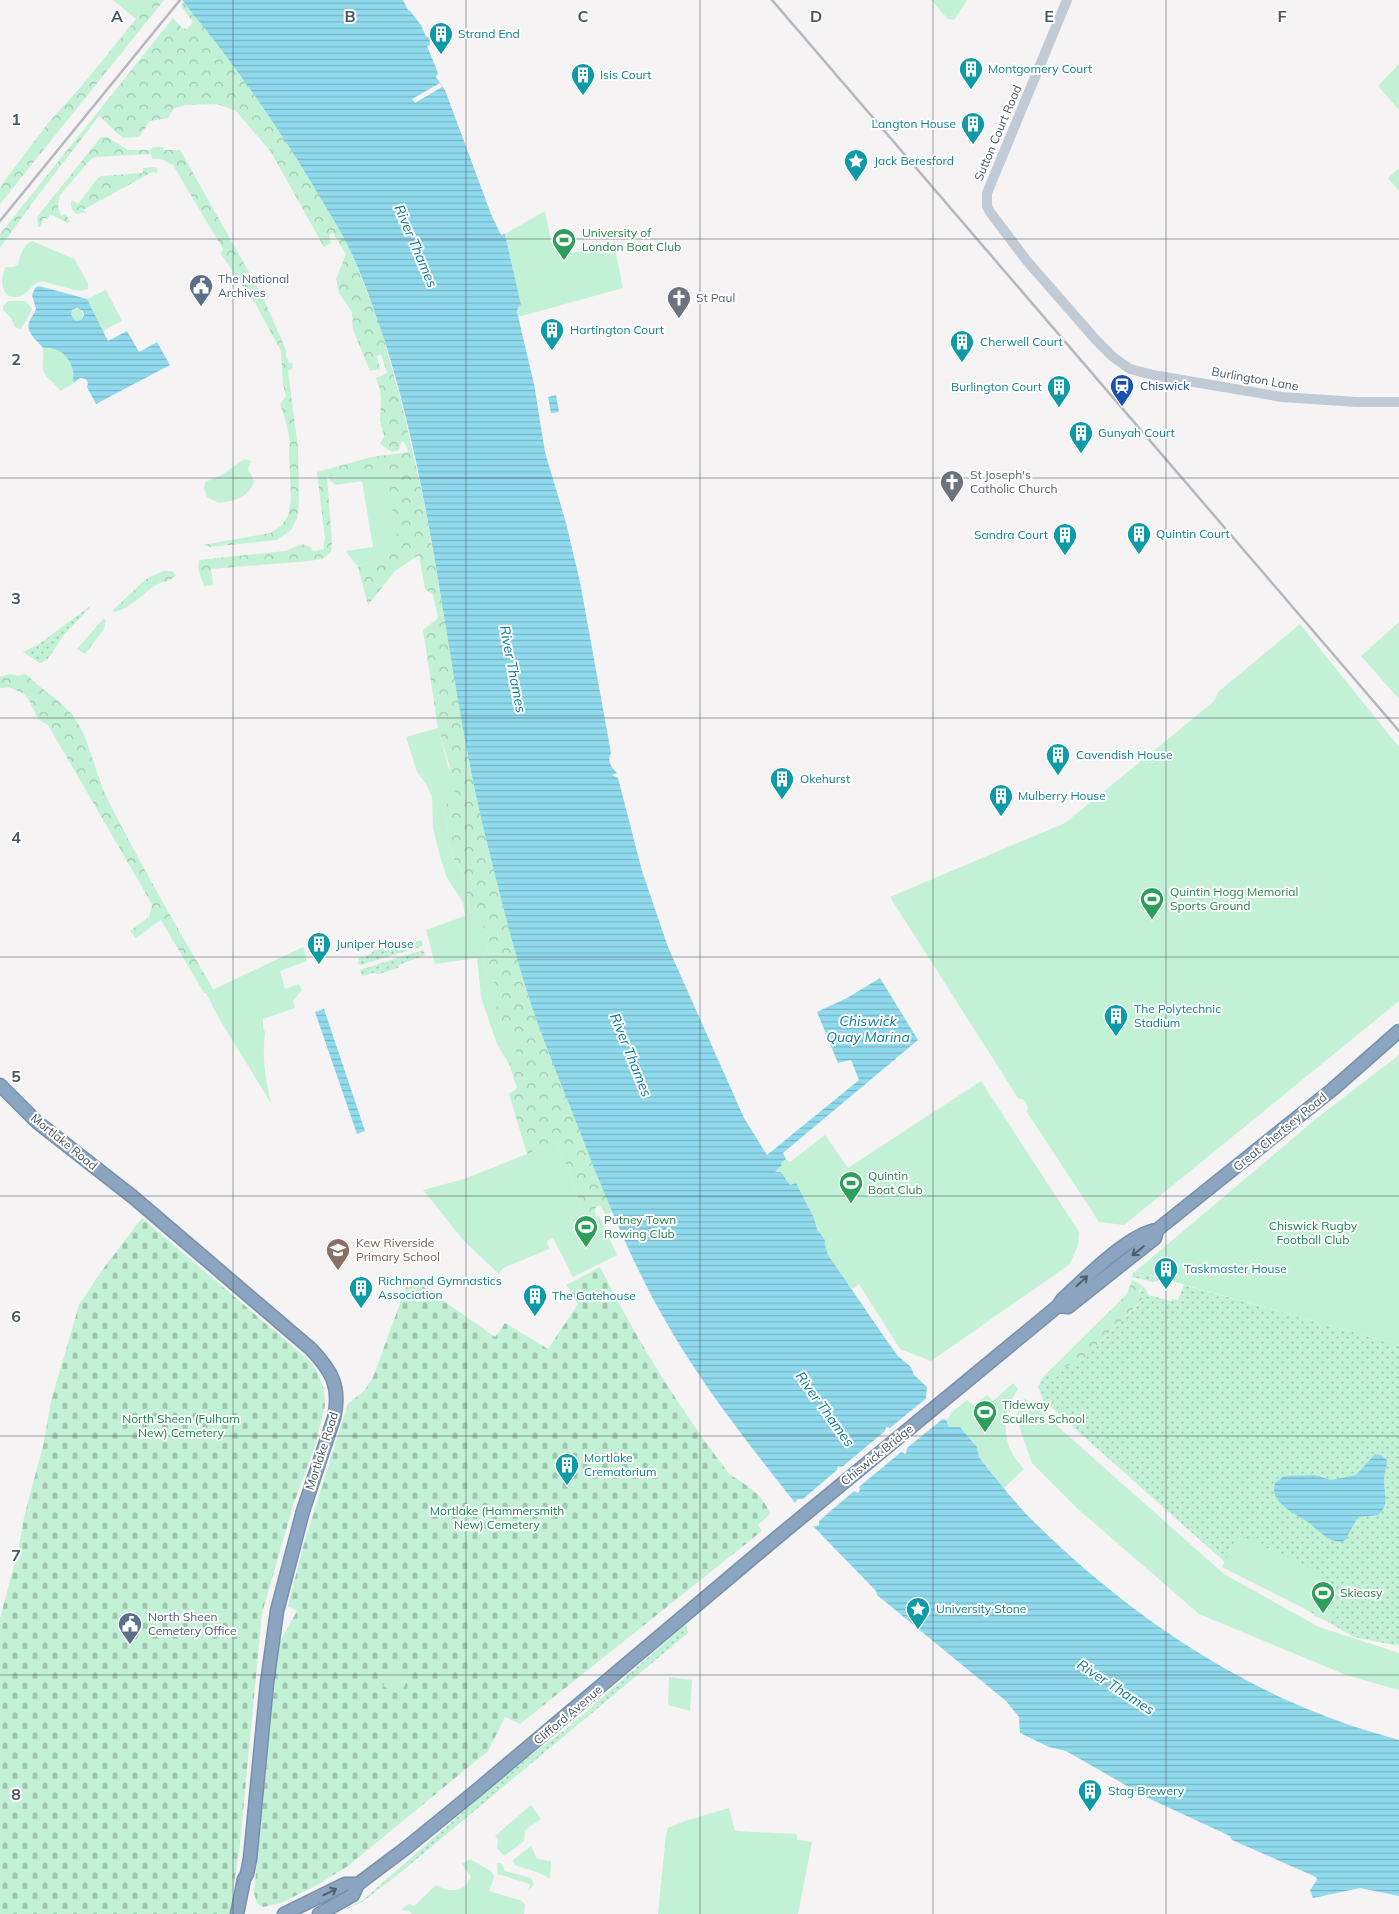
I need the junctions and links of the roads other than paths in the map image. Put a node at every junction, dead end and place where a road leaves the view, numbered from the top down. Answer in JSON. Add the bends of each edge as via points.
{"nodes":[{"id":1,"x":1067,"y":0,"type":"edge"},
{"id":2,"x":1112,"y":356,"type":"joint"},
{"id":3,"x":1399,"y":402,"type":"edge"},
{"id":4,"x":1399,"y":1031,"type":"edge"},
{"id":5,"x":0,"y":1085,"type":"edge"},
{"id":6,"x":1058,"y":1306,"type":"joint"},
{"id":7,"x":774,"y":1540,"type":"joint"},
{"id":8,"x":248,"y":1874,"type":"junction"},
{"id":9,"x":358,"y":1884,"type":"junction"},
{"id":10,"x":237,"y":1914,"type":"edge"},
{"id":11,"x":245,"y":1914,"type":"edge"},
{"id":12,"x":284,"y":1914,"type":"edge"},
{"id":13,"x":319,"y":1914,"type":"edge"}],
"edges":[{"from":1,"to":2,"type":"street","name":"Sutton Court Road","via":[[987,193],[987,200],[990,212],[1027,261]]},
{"from":2,"to":3,"type":"street","name":"Burlington Lane","via":[[1130,369],[1143,373],[1282,397]]},
{"from":4,"to":6,"type":"highway","name":"Great Chertsey Road","via":[[1333,1089],[1157,1230],[1154,1238],[1112,1264],[1068,1307]]},
{"from":5,"to":8,"type":"highway","name":"Mortlake Road","via":[[37,1122],[133,1197],[311,1349],[323,1362],[335,1384],[337,1405],[334,1418],[303,1511],[277,1611]]},
{"from":6,"to":7,"type":"highway","name":"Chiswick Bridge"},
{"from":7,"to":9,"type":"highway","name":"Clifford Avenue","via":[[512,1761]]},
{"from":8,"to":10,"type":"highway","name":"Mortlake Road","via":[[244,1879]]},
{"from":8,"to":11,"type":"highway","name":"Mortlake Road"},
{"from":12,"to":9,"type":"highway","name":"Clifford Avenue","one_way":true,"via":[[345,1884]]},
{"from":9,"to":13,"type":"highway","name":"Clifford Avenue","via":[[353,1895]]}]}
